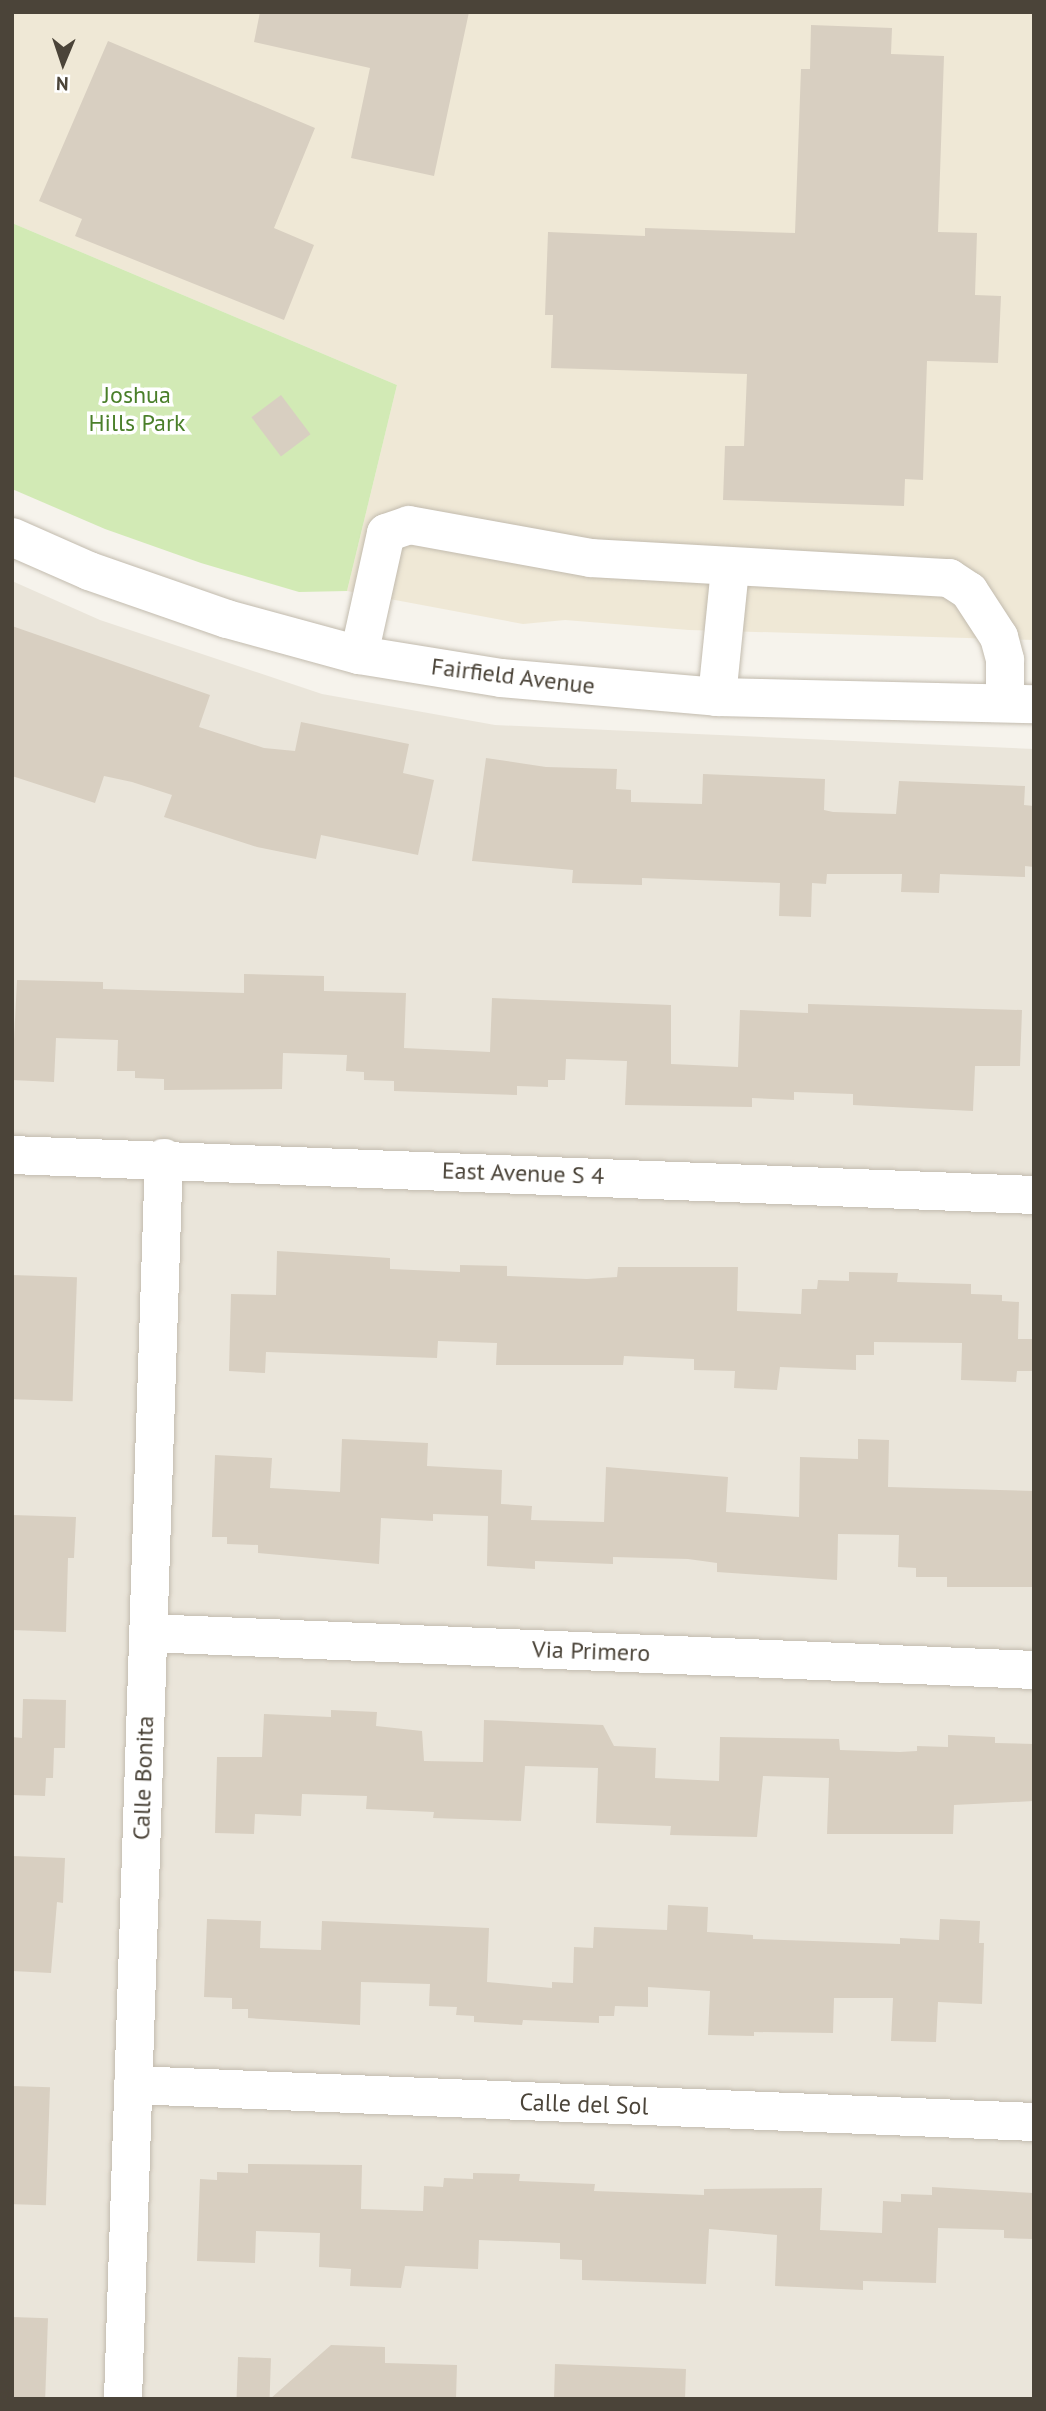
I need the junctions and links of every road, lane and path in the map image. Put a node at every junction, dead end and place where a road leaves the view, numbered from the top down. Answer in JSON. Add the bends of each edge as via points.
{"nodes":[{"id":1,"x":12,"y":537,"type":"edge"},
{"id":2,"x":730,"y":568,"type":"junction"},
{"id":3,"x":359,"y":655,"type":"junction"},
{"id":4,"x":717,"y":696,"type":"junction"},
{"id":5,"x":1019,"y":704,"type":"edge"},
{"id":6,"x":12,"y":1156,"type":"edge"},
{"id":7,"x":164,"y":1158,"type":"junction"},
{"id":8,"x":1034,"y":1195,"type":"edge"},
{"id":9,"x":148,"y":1633,"type":"junction"},
{"id":10,"x":1034,"y":1670,"type":"edge"},
{"id":11,"x":134,"y":2085,"type":"junction"},
{"id":12,"x":1034,"y":2122,"type":"edge"},
{"id":13,"x":123,"y":2399,"type":"edge"}],
"edges":[{"from":1,"to":3,"type":"street","name":"Fairfield Avenue","via":[[89,571],[227,619]]},
{"from":2,"to":3,"type":"street","via":[[590,558],[409,525],[386,533]]},
{"from":2,"to":4,"type":"street"},
{"from":2,"to":5,"type":"street","via":[[949,578],[969,591],[999,636]]},
{"from":3,"to":4,"type":"street","name":"Fairfield Avenue","via":[[501,678]]},
{"from":4,"to":5,"type":"street","name":"Fairfield Avenue"},
{"from":6,"to":7,"type":"street","name":"East Avenue S 4"},
{"from":7,"to":8,"type":"street","name":"East Avenue S 4"},
{"from":7,"to":9,"type":"street","name":"Calle Bonita"},
{"from":9,"to":10,"type":"street","name":"Via Primero"},
{"from":9,"to":11,"type":"street","name":"Calle Bonita"},
{"from":11,"to":12,"type":"street","name":"Calle del Sol"},
{"from":11,"to":13,"type":"street","name":"Calle Bonita"}]}
